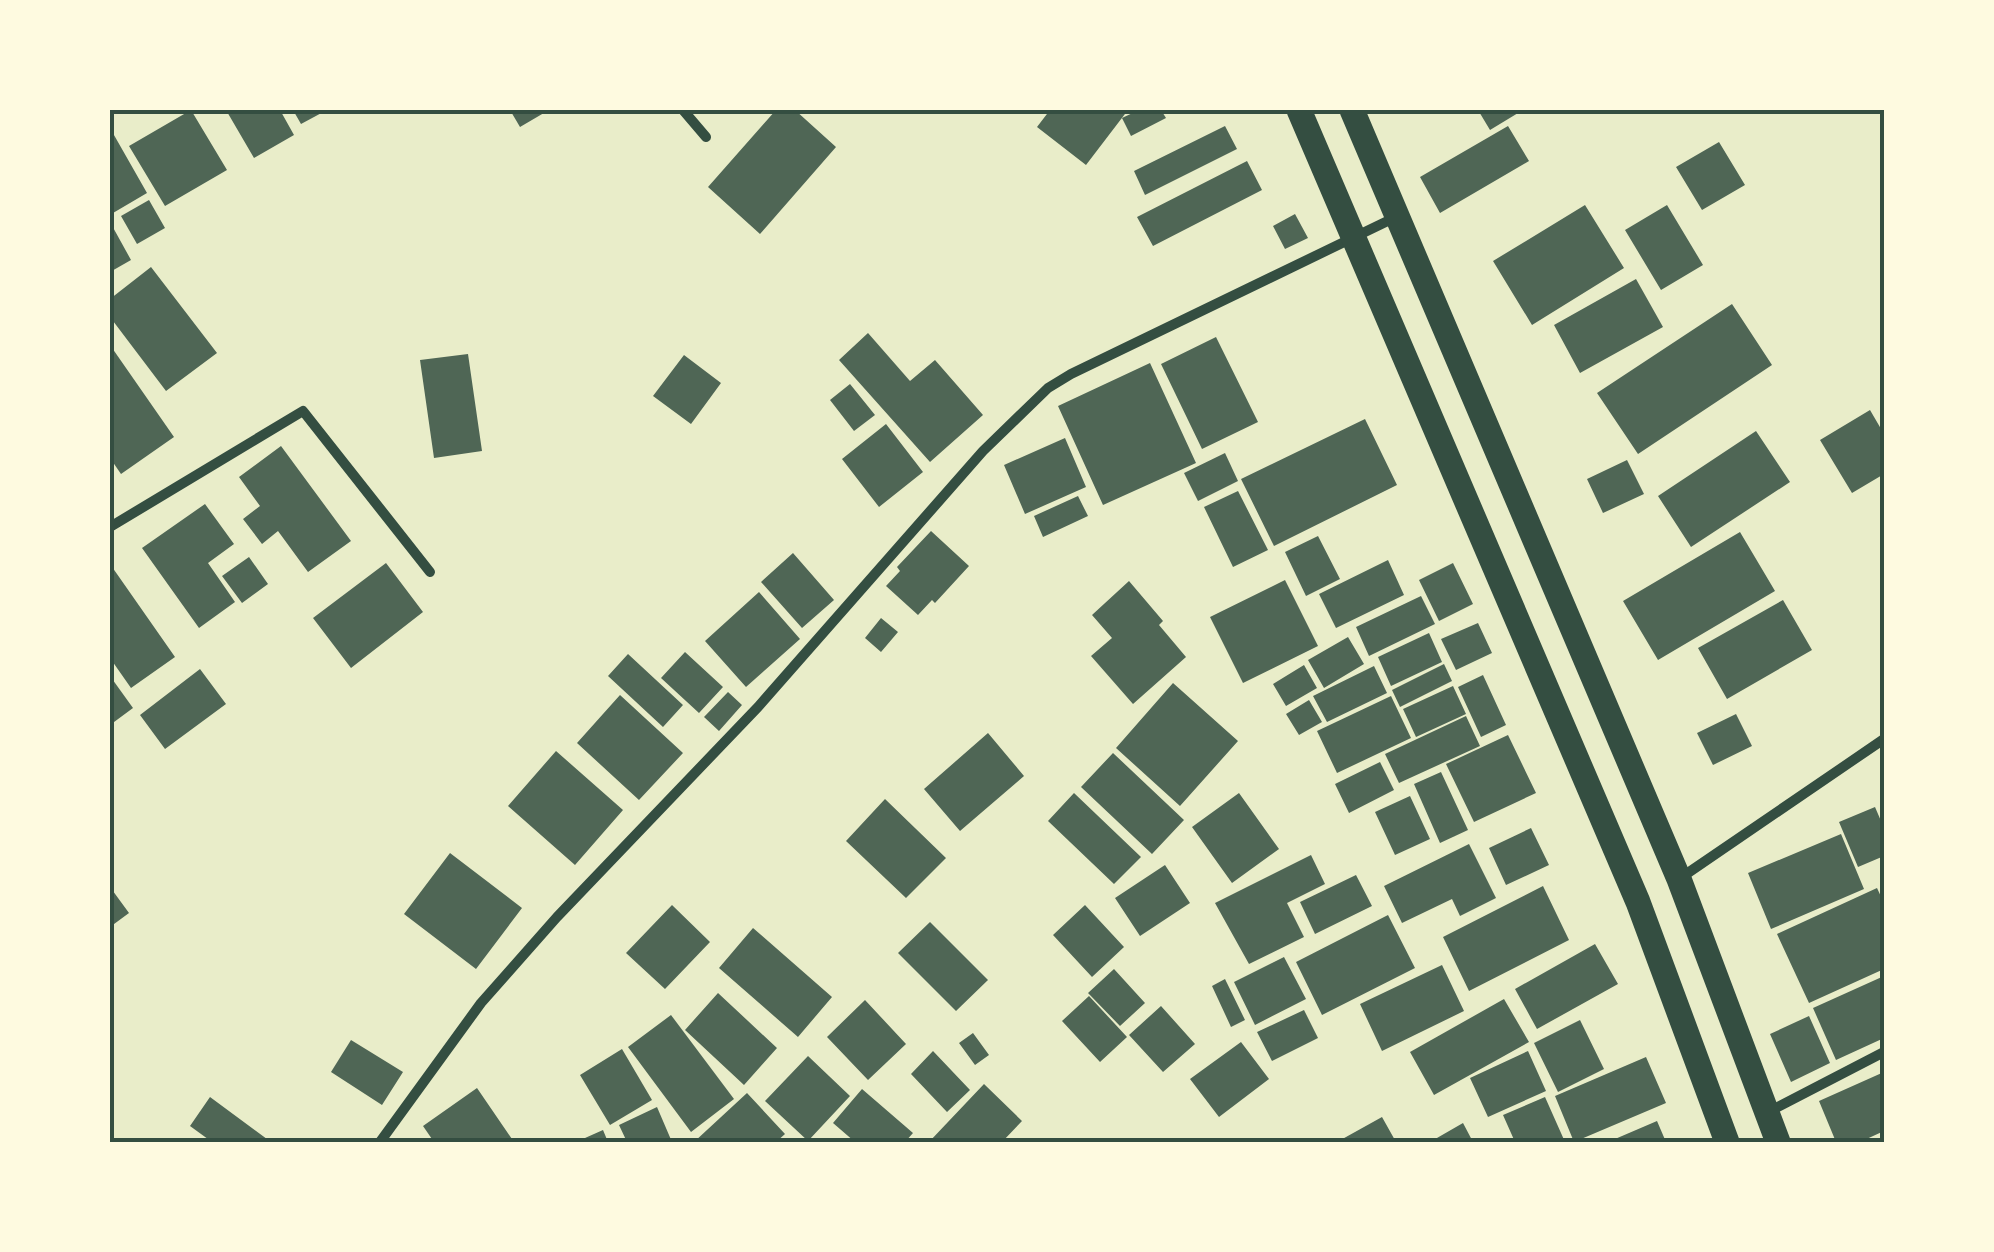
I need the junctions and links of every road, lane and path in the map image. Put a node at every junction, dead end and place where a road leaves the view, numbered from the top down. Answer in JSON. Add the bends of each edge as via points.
{"nodes":[{"id":1,"x":683,"y":110,"type":"edge"},
{"id":2,"x":1299,"y":110,"type":"edge"},
{"id":3,"x":1352,"y":110,"type":"edge"},
{"id":4,"x":706,"y":137,"type":"dead end"},
{"id":5,"x":1399,"y":215,"type":"junction"},
{"id":6,"x":1354,"y":234,"type":"junction"},
{"id":7,"x":110,"y":527,"type":"edge"},
{"id":8,"x":430,"y":572,"type":"dead end"},
{"id":9,"x":1884,"y":739,"type":"edge"},
{"id":10,"x":1679,"y":880,"type":"junction"},
{"id":11,"x":1884,"y":1052,"type":"edge"},
{"id":12,"x":1767,"y":1113,"type":"junction"},
{"id":13,"x":380,"y":1142,"type":"edge"},
{"id":14,"x":1728,"y":1142,"type":"edge"},
{"id":15,"x":1778,"y":1142,"type":"edge"}],
"edges":[{"from":1,"to":4,"type":"street"},
{"from":2,"to":6,"type":"main road"},
{"from":3,"to":5,"type":"main road"},
{"from":5,"to":6,"type":"street"},
{"from":5,"to":10,"type":"main road"},
{"from":6,"to":13,"type":"street","via":[[1048,388],[983,450],[758,707],[494,989]]},
{"from":6,"to":14,"type":"main road","via":[[1630,884]]},
{"from":7,"to":8,"type":"street","via":[[304,410]]},
{"from":9,"to":10,"type":"street"},
{"from":10,"to":12,"type":"main road"},
{"from":11,"to":12,"type":"street"},
{"from":12,"to":15,"type":"main road"}]}
